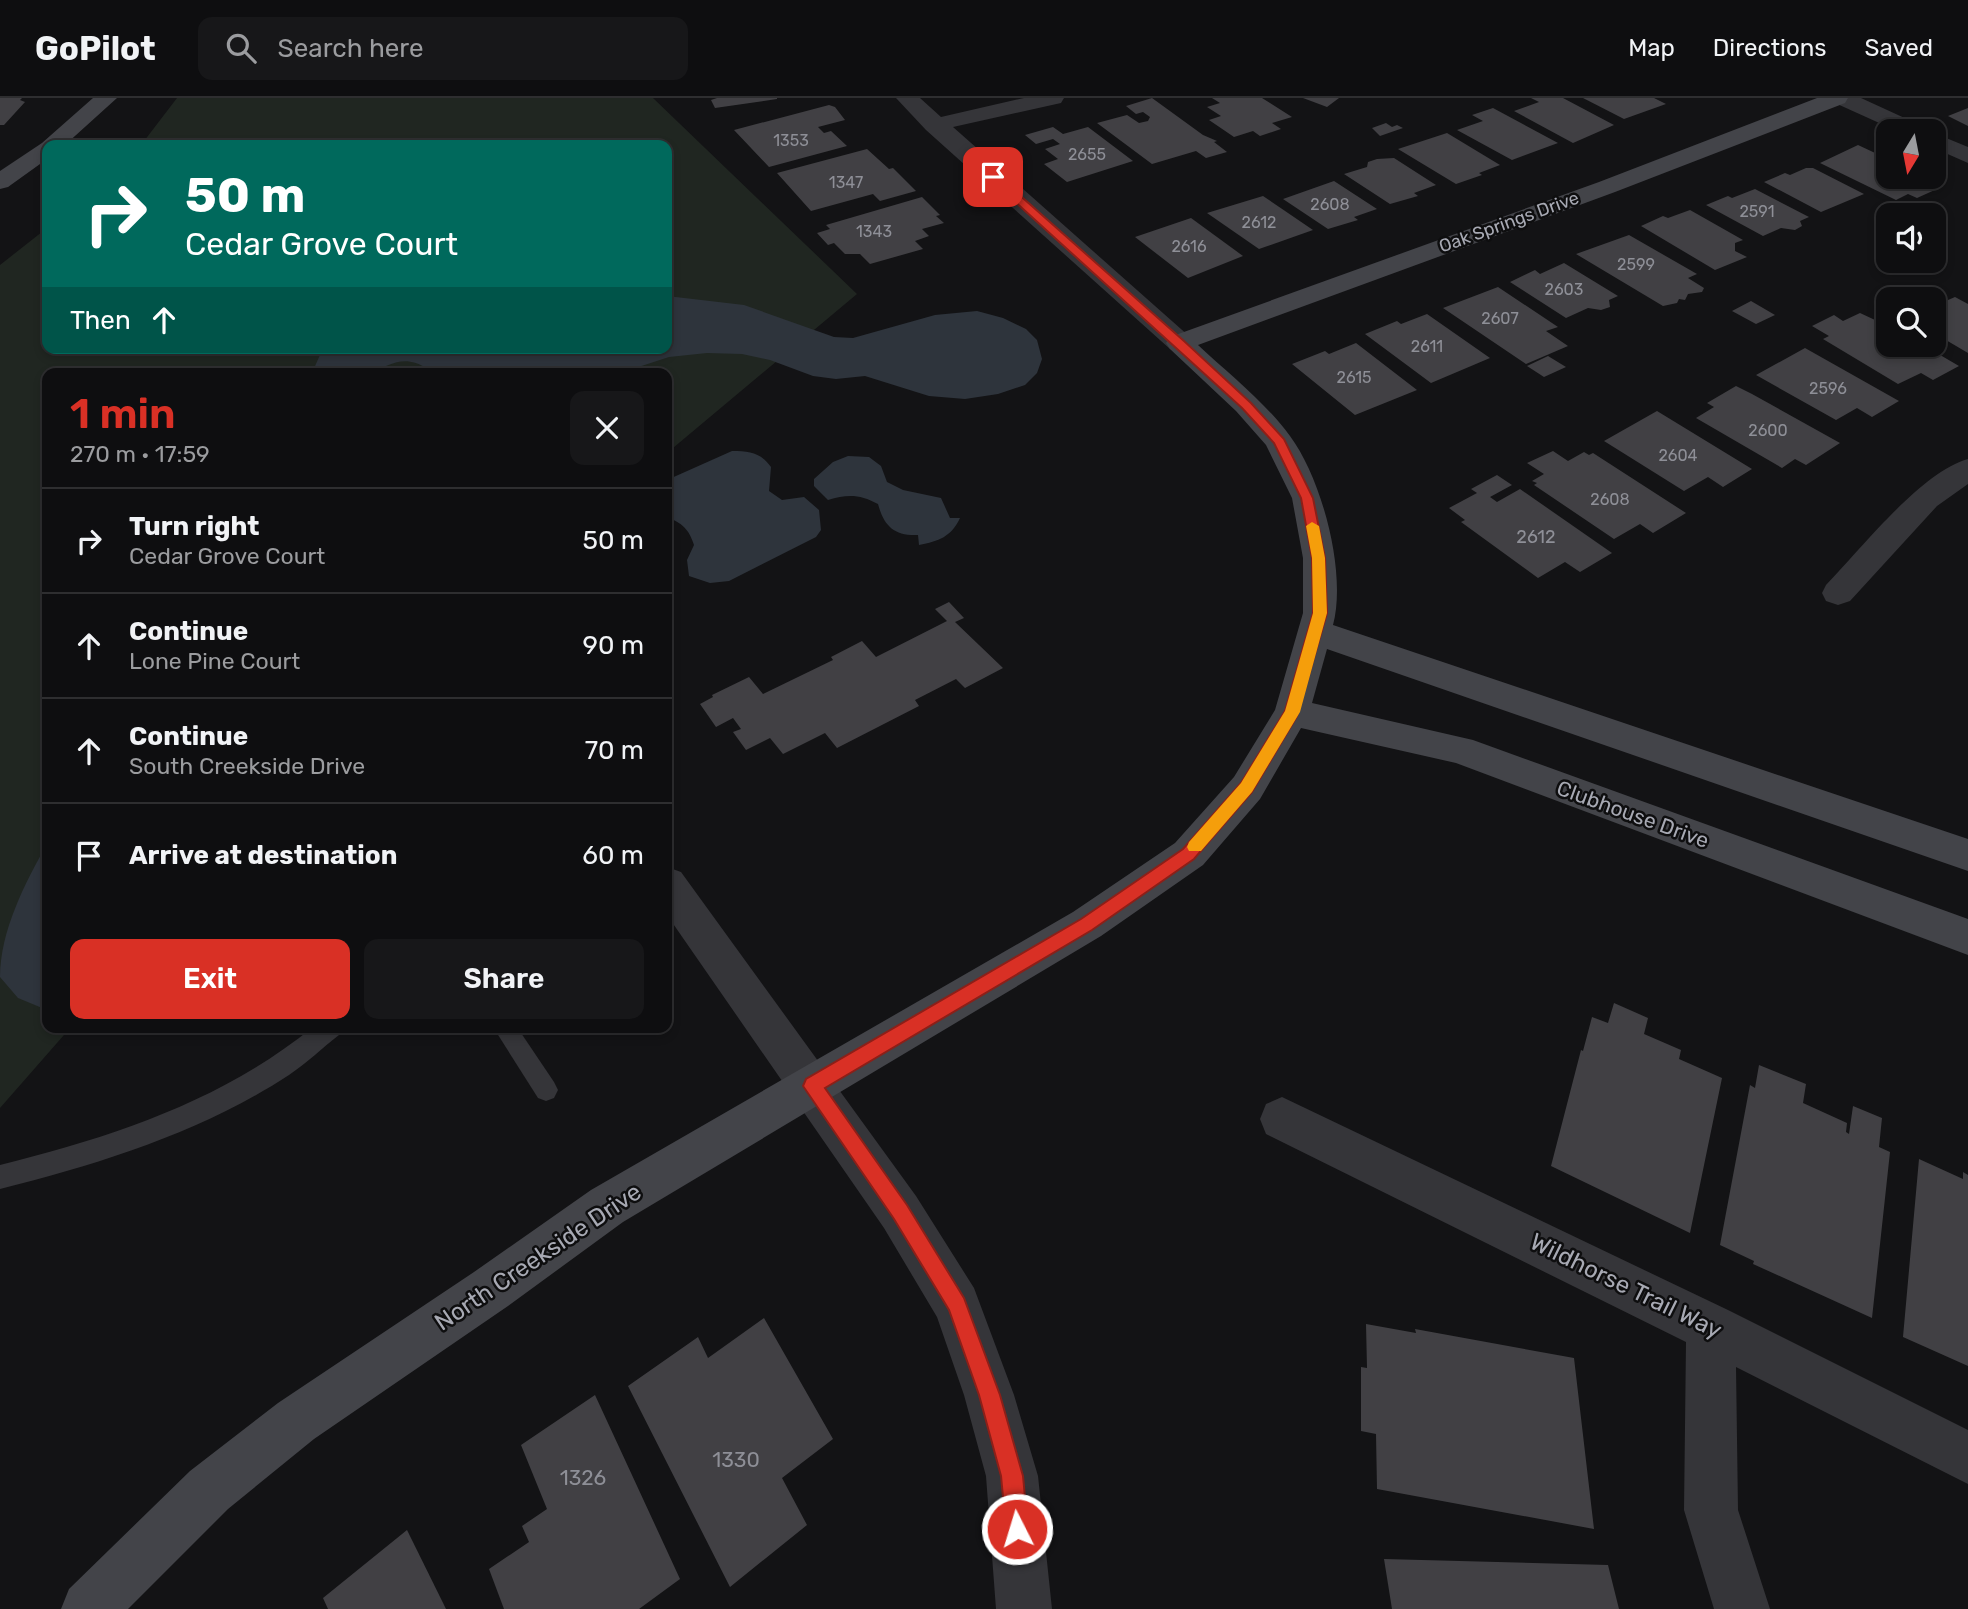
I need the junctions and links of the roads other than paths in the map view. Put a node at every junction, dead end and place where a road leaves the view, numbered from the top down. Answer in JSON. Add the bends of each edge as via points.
{"nodes":[{"id":1,"x":106,"y":98,"type":"edge"},
{"id":2,"x":906,"y":98,"type":"edge"},
{"id":3,"x":1053,"y":98,"type":"edge"},
{"id":4,"x":1837,"y":98,"type":"edge"},
{"id":5,"x":1843,"y":98,"type":"edge"},
{"id":6,"x":1888,"y":119,"type":"edge"},
{"id":7,"x":934,"y":125,"type":"junction"},
{"id":8,"x":58,"y":140,"type":"edge"},
{"id":9,"x":1946,"y":146,"type":"edge"},
{"id":10,"x":42,"y":152,"type":"edge"},
{"id":11,"x":1968,"y":156,"type":"edge"},
{"id":12,"x":0,"y":181,"type":"edge"},
{"id":13,"x":1180,"y":343,"type":"junction"},
{"id":14,"x":1968,"y":469,"type":"edge"},
{"id":15,"x":1838,"y":593,"type":"dead end"},
{"id":16,"x":1317,"y":632,"type":"junction"},
{"id":17,"x":1292,"y":712,"type":"junction"},
{"id":18,"x":1968,"y":855,"type":"edge"},
{"id":19,"x":672,"y":891,"type":"edge"},
{"id":20,"x":1968,"y":937,"type":"edge"},
{"id":21,"x":323,"y":1033,"type":"edge"},
{"id":22,"x":508,"y":1033,"type":"edge"},
{"id":23,"x":812,"y":1086,"type":"junction"},
{"id":24,"x":546,"y":1090,"type":"dead end"},
{"id":25,"x":1282,"y":1119,"type":"dead end"},
{"id":26,"x":0,"y":1177,"type":"edge"},
{"id":27,"x":1711,"y":1327,"type":"junction"},
{"id":28,"x":1968,"y":1458,"type":"edge"},
{"id":29,"x":89,"y":1609,"type":"edge"},
{"id":30,"x":1024,"y":1609,"type":"edge"},
{"id":31,"x":1742,"y":1609,"type":"edge"}],
"edges":[{"from":1,"to":8,"type":"street"},
{"from":2,"to":7,"type":"street"},
{"from":3,"to":7,"type":"street"},
{"from":4,"to":13,"type":"street","name":"Oak Springs Drive"},
{"from":5,"to":6,"type":"street"},
{"from":7,"to":13,"type":"street"},
{"from":9,"to":11,"type":"street"},
{"from":10,"to":12,"type":"street"},
{"from":13,"to":16,"type":"street","name":"North Creekside Drive","via":[[1279,441],[1307,498],[1319,558]]},
{"from":14,"to":15,"type":"street","via":[[1926,499]]},
{"from":16,"to":17,"type":"street","name":"North Creekside Drive"},
{"from":16,"to":18,"type":"street"},
{"from":17,"to":20,"type":"street","name":"Clubhouse Drive","via":[[1460,750]]},
{"from":17,"to":23,"type":"street","name":"North Creekside Drive","via":[[1247,788],[1188,854],[1087,925]]},
{"from":19,"to":23,"type":"street"},
{"from":21,"to":26,"type":"lane","via":[[280,1067],[179,1120],[51,1165]]},
{"from":22,"to":24,"type":"lane"},
{"from":23,"to":29,"type":"street","name":"North Creekside Drive","via":[[607,1206],[296,1421],[209,1490]]},
{"from":23,"to":30,"type":"street","via":[[900,1212],[957,1305],[1012,1476]]},
{"from":25,"to":27,"type":"street","name":"Wildhorse Trail Way"},
{"from":27,"to":28,"type":"street","name":"Wildhorse Trail Way"},
{"from":27,"to":31,"type":"street","via":[[1711,1510]]}]}
